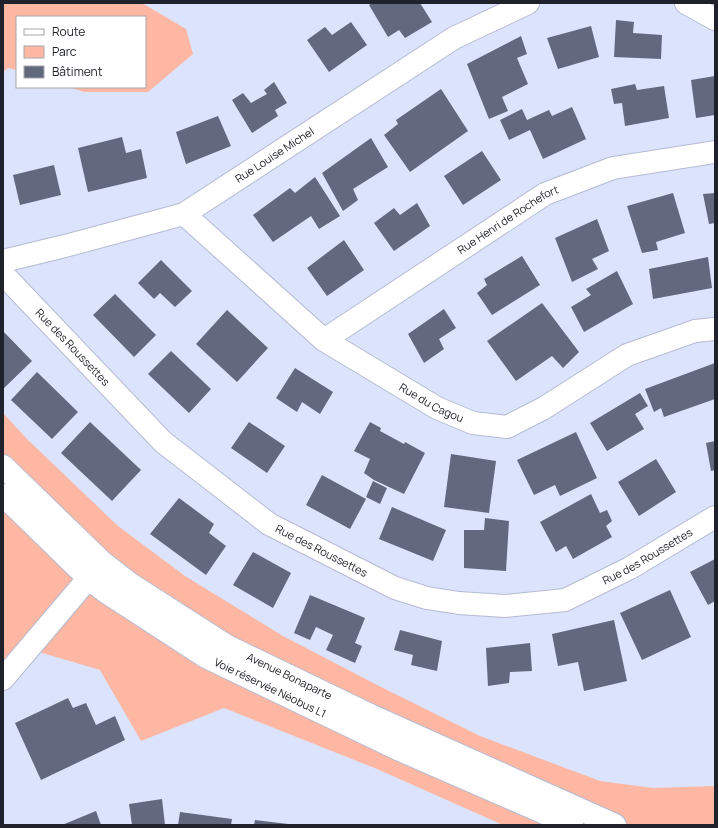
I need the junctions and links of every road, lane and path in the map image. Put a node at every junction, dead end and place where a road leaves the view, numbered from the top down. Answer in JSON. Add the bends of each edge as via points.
{"nodes":[{"id":1,"x":528,"y":3,"type":"edge"},
{"id":2,"x":686,"y":3,"type":"edge"},
{"id":3,"x":715,"y":19,"type":"edge"},
{"id":4,"x":715,"y":152,"type":"edge"},
{"id":5,"x":184,"y":214,"type":"junction"},
{"id":6,"x":3,"y":261,"type":"edge"},
{"id":7,"x":3,"y":274,"type":"edge"},
{"id":8,"x":715,"y":329,"type":"edge"},
{"id":9,"x":324,"y":340,"type":"junction"},
{"id":10,"x":3,"y":466,"type":"edge"},
{"id":11,"x":3,"y":495,"type":"edge"},
{"id":12,"x":715,"y":517,"type":"edge"},
{"id":13,"x":102,"y":562,"type":"junction"},
{"id":14,"x":89,"y":579,"type":"junction"},
{"id":15,"x":3,"y":679,"type":"edge"},
{"id":16,"x":572,"y":825,"type":"edge"},
{"id":17,"x":614,"y":825,"type":"edge"}],
"edges":[{"from":1,"to":5,"type":"street","name":"Rue Louise Michel","via":[[454,38]]},
{"from":2,"to":3,"type":"street"},
{"from":4,"to":9,"type":"street","name":"Rue Henri de Rochefort","via":[[613,168],[545,194]]},
{"from":5,"to":6,"type":"street","name":"Rue Louise Michel"},
{"from":5,"to":9,"type":"street","name":"Rue du Cagou"},
{"from":7,"to":12,"type":"street","name":"Rue des Roussettes","via":[[163,442],[269,524],[395,588],[427,598],[459,603],[505,606],[565,600],[630,568]]},
{"from":8,"to":9,"type":"street","name":"Rue du Cagou","via":[[695,331],[627,355],[544,408],[507,427],[473,423],[437,408]]},
{"from":10,"to":13,"type":"street","name":"Avenue Bonaparte"},
{"from":11,"to":14,"type":"street","name":"Voie réservée Néobus L1"},
{"from":13,"to":14,"type":"street"},
{"from":13,"to":17,"type":"street","name":"Avenue Bonaparte","via":[[129,583],[227,646],[370,715]]},
{"from":14,"to":15,"type":"street"},
{"from":14,"to":16,"type":"street","name":"Voie réservée Néobus L1","via":[[206,657],[400,750]]}]}
